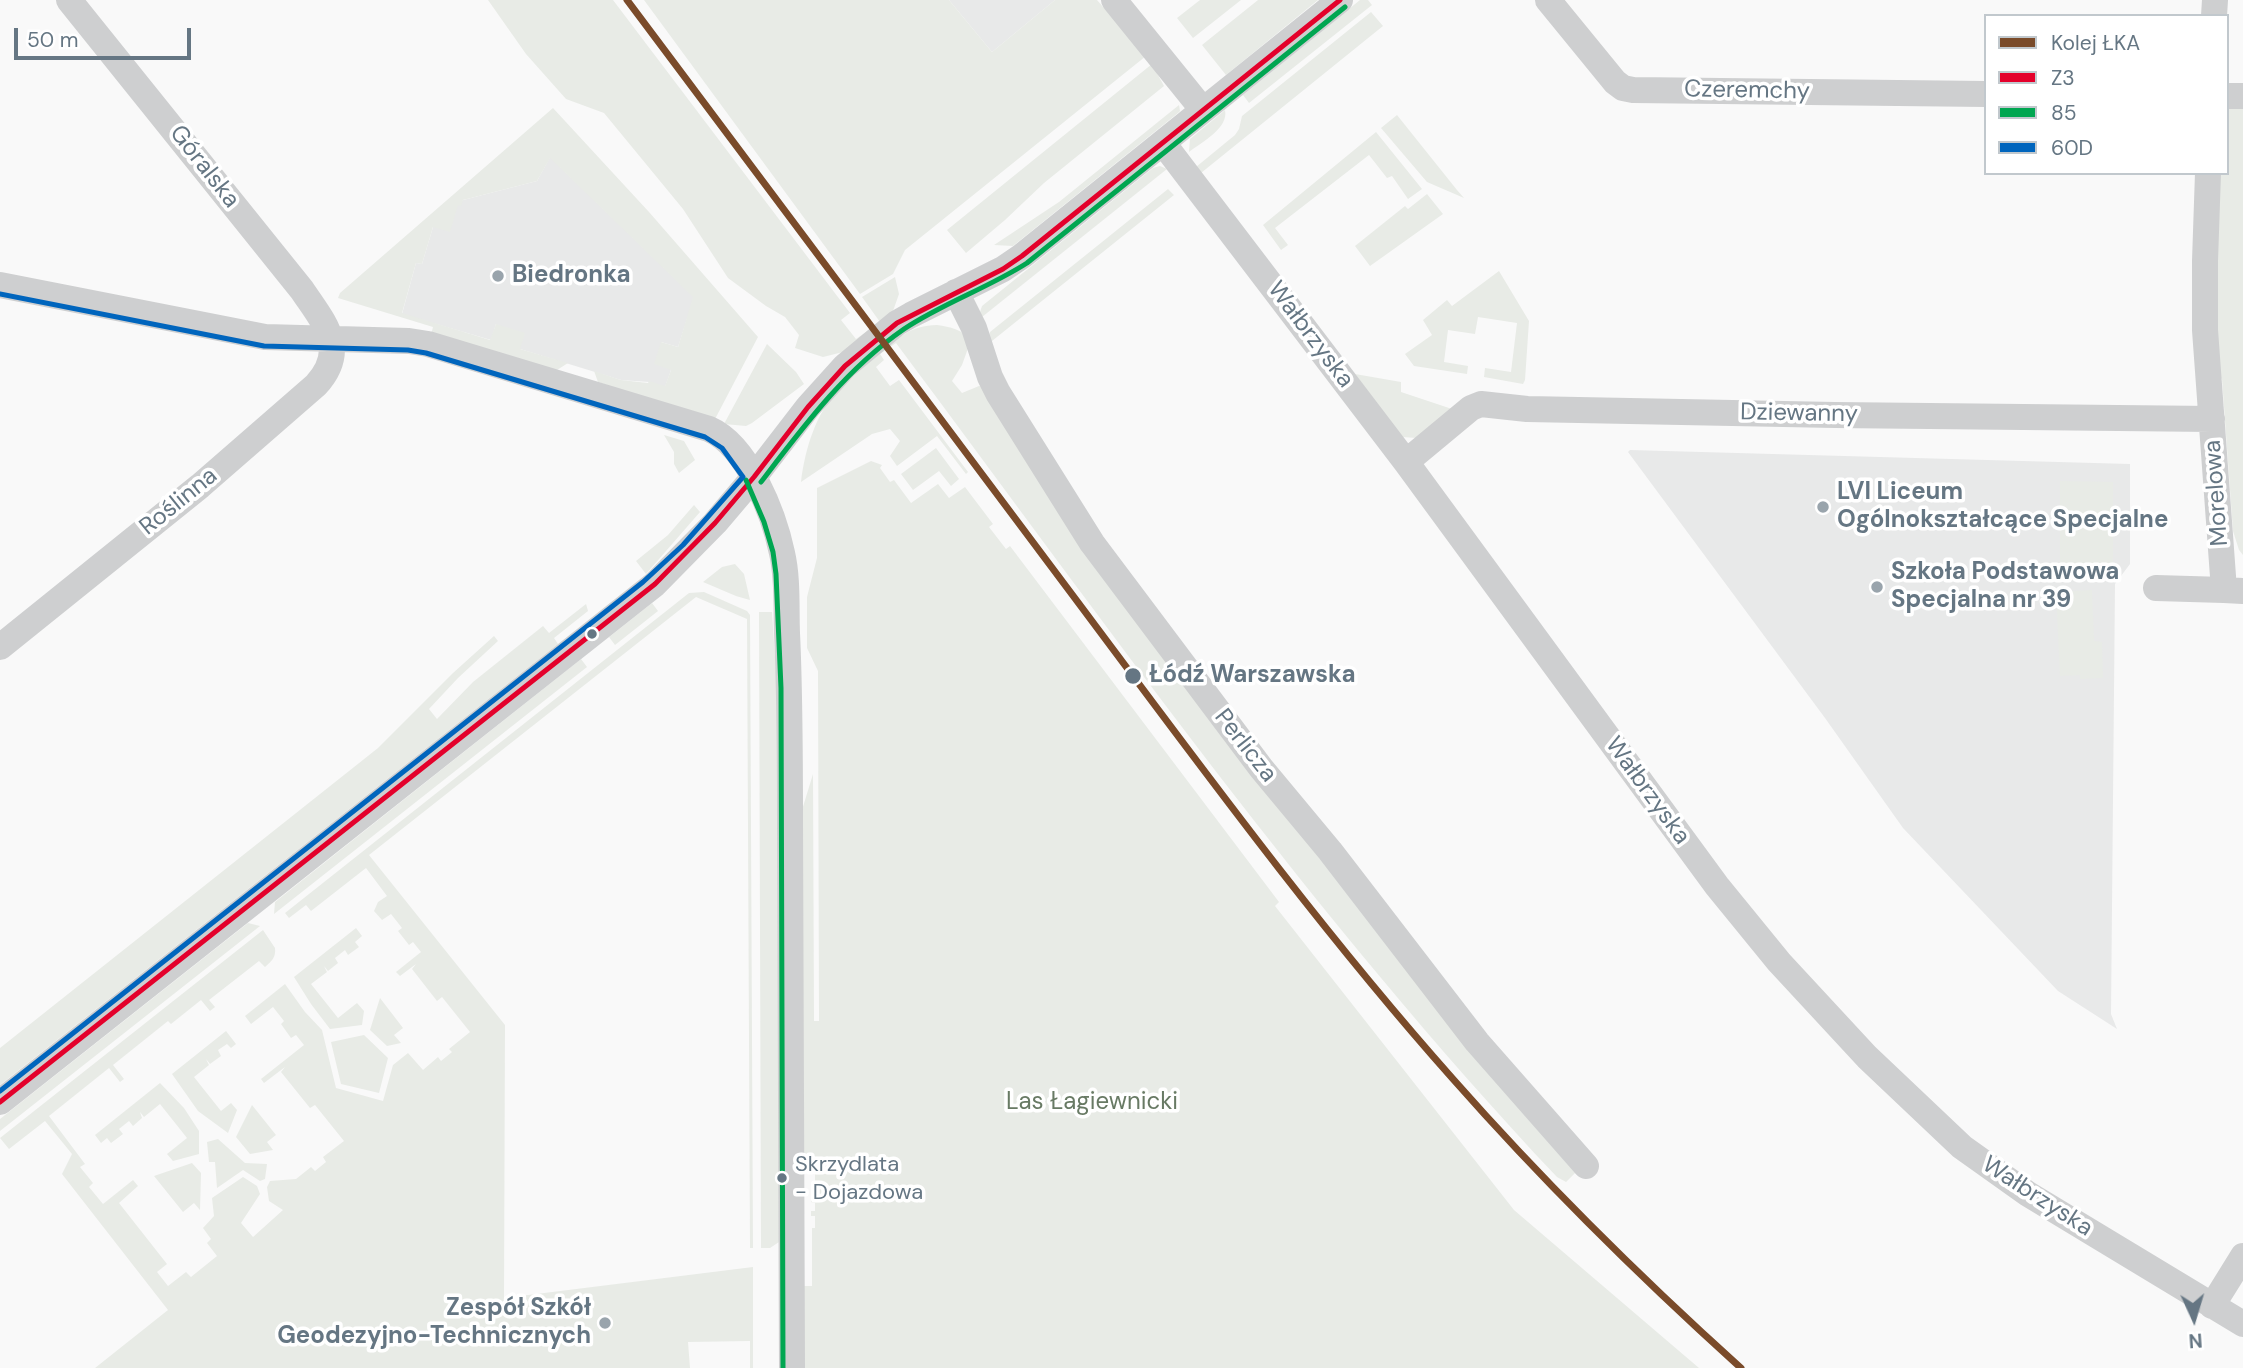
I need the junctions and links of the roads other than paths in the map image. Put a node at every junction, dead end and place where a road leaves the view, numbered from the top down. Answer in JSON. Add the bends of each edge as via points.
{"nodes":[{"id":1,"x":69,"y":0,"type":"edge"},
{"id":2,"x":1114,"y":0,"type":"edge"},
{"id":3,"x":1340,"y":0,"type":"edge"},
{"id":4,"x":1548,"y":0,"type":"edge"},
{"id":5,"x":1984,"y":94,"type":"edge"},
{"id":6,"x":1203,"y":110,"type":"junction"},
{"id":7,"x":1163,"y":143,"type":"junction"},
{"id":8,"x":2208,"y":175,"type":"edge"},
{"id":9,"x":0,"y":285,"type":"edge"},
{"id":10,"x":956,"y":292,"type":"junction"},
{"id":11,"x":331,"y":339,"type":"junction"},
{"id":12,"x":2212,"y":419,"type":"junction"},
{"id":13,"x":1406,"y":462,"type":"junction"},
{"id":14,"x":754,"y":477,"type":"junction"},
{"id":15,"x":2156,"y":588,"type":"dead end"},
{"id":16,"x":2233,"y":591,"type":"edge"},
{"id":17,"x":0,"y":646,"type":"edge"},
{"id":18,"x":0,"y":1102,"type":"edge"},
{"id":19,"x":1586,"y":1166,"type":"dead end"},
{"id":20,"x":2243,"y":1256,"type":"edge"},
{"id":21,"x":2212,"y":1306,"type":"junction"},
{"id":22,"x":2243,"y":1324,"type":"edge"},
{"id":23,"x":792,"y":1368,"type":"edge"}],
"edges":[{"from":1,"to":11,"type":"street","name":"Góralska","via":[[302,290]]},
{"from":2,"to":6,"type":"street"},
{"from":3,"to":6,"type":"street"},
{"from":4,"to":5,"type":"street","name":"Czeremchy","via":[[1623,88]]},
{"from":6,"to":7,"type":"street"},
{"from":7,"to":10,"type":"street","via":[[1003,269]]},
{"from":7,"to":13,"type":"street","name":"Wałbrzyska"},
{"from":8,"to":12,"type":"street","name":"Morelowa","via":[[2204,296]]},
{"from":9,"to":11,"type":"street","via":[[239,333]]},
{"from":10,"to":14,"type":"street","via":[[897,323],[845,366]]},
{"from":10,"to":19,"type":"street","name":"Perlicza","via":[[998,393],[1092,544],[1477,1042]]},
{"from":11,"to":14,"type":"street","via":[[428,344],[709,429],[734,448]]},
{"from":11,"to":17,"type":"street","name":"Roślinna","via":[[330,365],[316,385],[200,486]]},
{"from":12,"to":13,"type":"street","name":"Dziewanny","via":[[1527,409],[1481,404]]},
{"from":12,"to":16,"type":"street","name":"Morelowa"},
{"from":13,"to":21,"type":"street","name":"Wałbrzyska","via":[[1717,886],[1779,962],[1867,1057],[1962,1147],[2028,1194]]},
{"from":14,"to":18,"type":"street","via":[[649,589]]},
{"from":14,"to":23,"type":"street","via":[[782,550],[790,688]]},
{"from":15,"to":16,"type":"street"},
{"from":20,"to":21,"type":"street"},
{"from":21,"to":22,"type":"street","name":"Wałbrzyska"}]}
